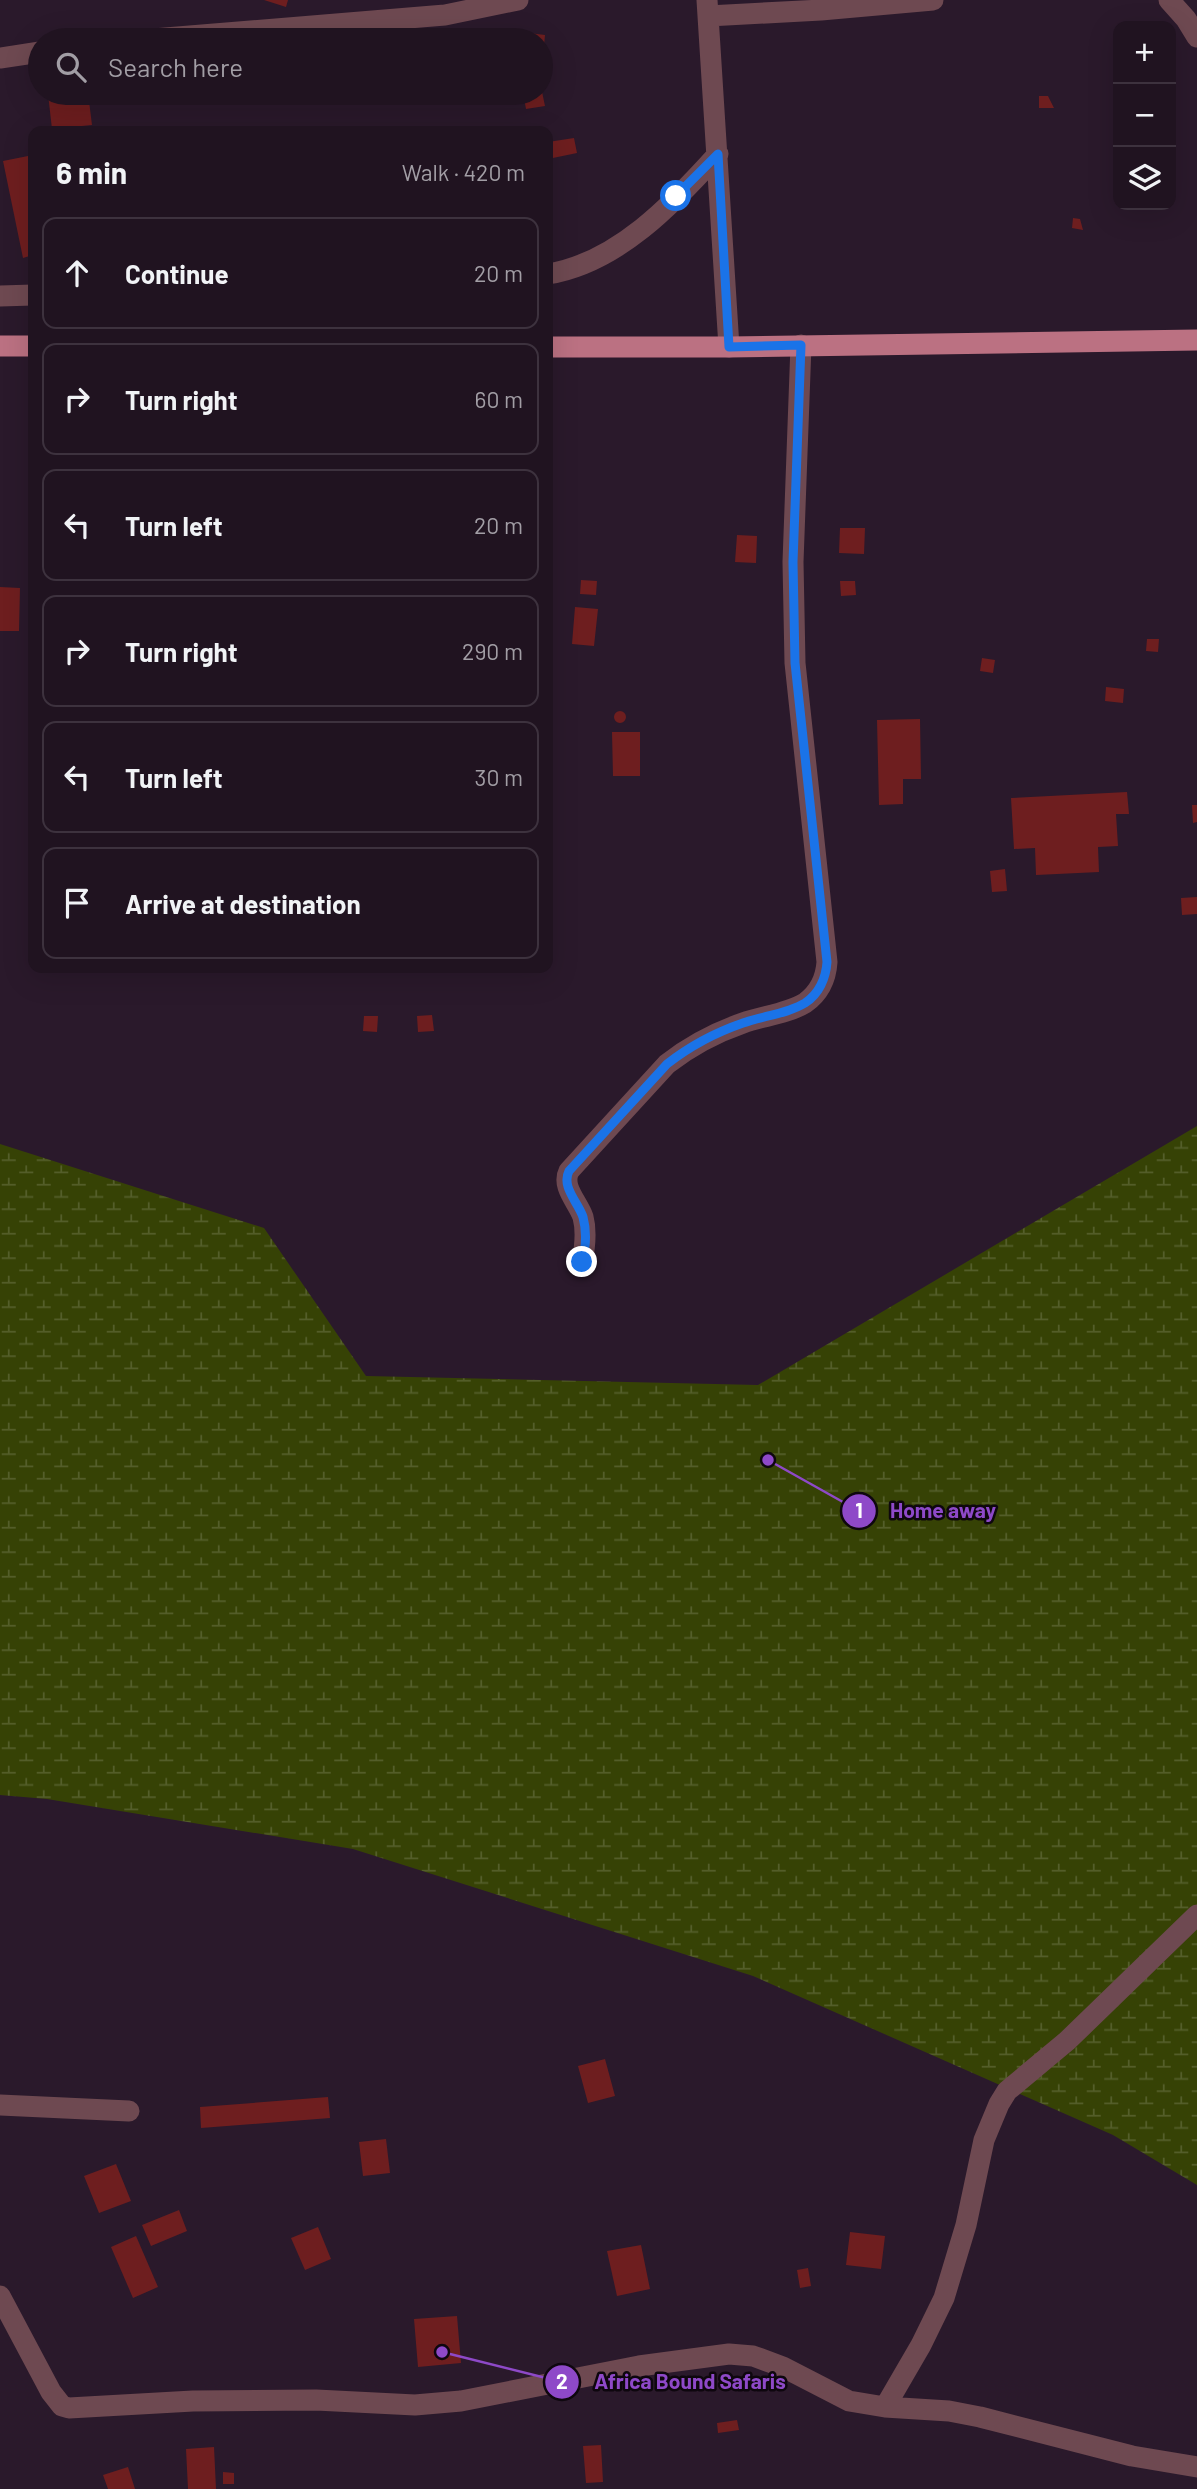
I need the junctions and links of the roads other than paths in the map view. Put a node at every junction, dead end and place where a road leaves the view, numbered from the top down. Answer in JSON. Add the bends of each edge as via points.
{"nodes":[{"id":1,"x":518,"y":0,"type":"edge"},
{"id":2,"x":933,"y":0,"type":"edge"},
{"id":3,"x":1169,"y":0,"type":"edge"},
{"id":4,"x":708,"y":8,"type":"edge"},
{"id":5,"x":287,"y":28,"type":"edge"},
{"id":6,"x":1197,"y":37,"type":"edge"},
{"id":7,"x":28,"y":54,"type":"edge"},
{"id":8,"x":0,"y":58,"type":"edge"},
{"id":9,"x":718,"y":154,"type":"junction"},
{"id":10,"x":553,"y":273,"type":"edge"},
{"id":11,"x":28,"y":295,"type":"edge"},
{"id":12,"x":0,"y":296,"type":"edge"},
{"id":13,"x":1197,"y":340,"type":"edge"},
{"id":14,"x":801,"y":345,"type":"junction"},
{"id":15,"x":0,"y":346,"type":"edge"},
{"id":16,"x":28,"y":346,"type":"edge"},
{"id":17,"x":553,"y":347,"type":"edge"},
{"id":18,"x":729,"y":347,"type":"junction"},
{"id":19,"x":582,"y":1262,"type":"dead end"},
{"id":20,"x":1197,"y":1915,"type":"edge"},
{"id":21,"x":0,"y":2105,"type":"edge"},
{"id":22,"x":129,"y":2110,"type":"dead end"},
{"id":23,"x":0,"y":2296,"type":"edge"},
{"id":24,"x":885,"y":2407,"type":"junction"},
{"id":25,"x":1197,"y":2467,"type":"edge"}],
"edges":[{"from":1,"to":5,"type":"street","via":[[445,15]]},
{"from":2,"to":4,"type":"street","via":[[821,10]]},
{"from":3,"to":6,"type":"street"},
{"from":4,"to":9,"type":"street"},
{"from":7,"to":8,"type":"street"},
{"from":9,"to":10,"type":"street","via":[[641,229],[612,250]]},
{"from":9,"to":18,"type":"street"},
{"from":11,"to":12,"type":"street"},
{"from":13,"to":14,"type":"main road"},
{"from":14,"to":18,"type":"main road"},
{"from":14,"to":19,"type":"street","via":[[793,562],[795,663],[826,974],[804,1004],[705,1038],[667,1064],[569,1171],[567,1186],[585,1227]]},
{"from":15,"to":16,"type":"main road"},
{"from":17,"to":18,"type":"main road"},
{"from":20,"to":24,"type":"street","via":[[1067,2041],[1007,2091],[984,2140],[944,2298]]},
{"from":21,"to":22,"type":"street"},
{"from":23,"to":24,"type":"street","via":[[51,2392],[69,2408],[193,2401],[415,2405],[461,2401],[639,2365],[729,2354],[753,2356],[783,2367],[849,2401]]},
{"from":24,"to":25,"type":"street","via":[[949,2411],[1132,2456]]}]}
